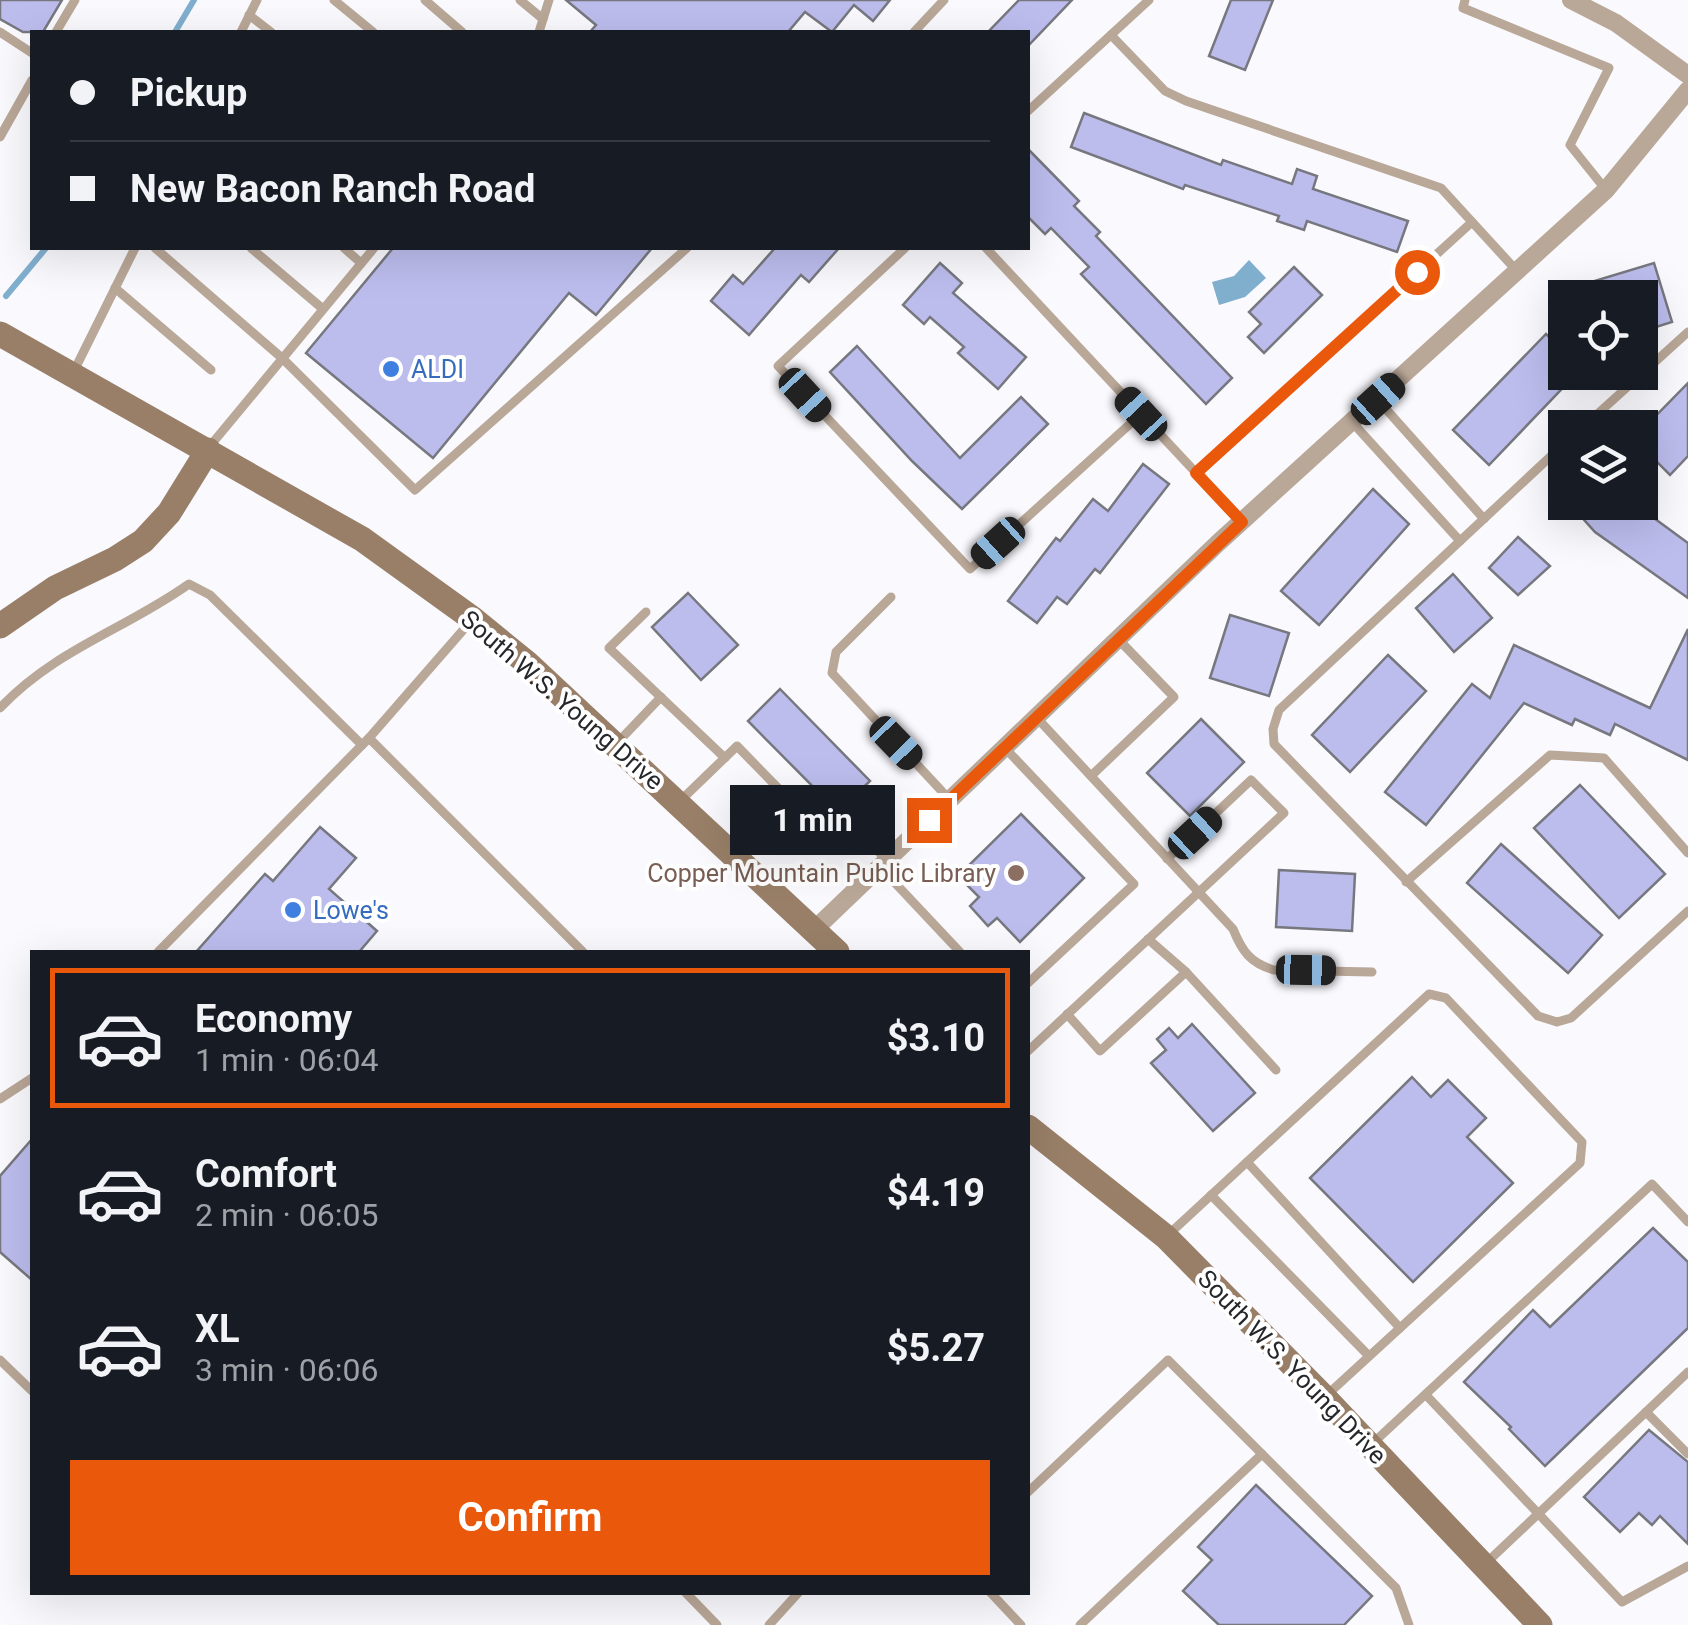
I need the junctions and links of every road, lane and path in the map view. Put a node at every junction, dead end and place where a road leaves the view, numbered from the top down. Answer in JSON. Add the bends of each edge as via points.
{"nodes":[{"id":1,"x":76,"y":0,"type":"edge"},
{"id":2,"x":256,"y":0,"type":"edge"},
{"id":3,"x":334,"y":0,"type":"edge"},
{"id":4,"x":425,"y":0,"type":"edge"},
{"id":5,"x":520,"y":0,"type":"edge"},
{"id":6,"x":549,"y":0,"type":"edge"},
{"id":7,"x":944,"y":0,"type":"edge"},
{"id":8,"x":1148,"y":0,"type":"edge"},
{"id":9,"x":1466,"y":0,"type":"edge"},
{"id":10,"x":1570,"y":0,"type":"edge"},
{"id":11,"x":249,"y":15,"type":"junction"},
{"id":12,"x":543,"y":20,"type":"junction"},
{"id":13,"x":57,"y":30,"type":"edge"},
{"id":14,"x":241,"y":30,"type":"edge"},
{"id":15,"x":268,"y":30,"type":"edge"},
{"id":16,"x":371,"y":30,"type":"edge"},
{"id":17,"x":460,"y":30,"type":"edge"},
{"id":18,"x":540,"y":30,"type":"edge"},
{"id":19,"x":916,"y":30,"type":"edge"},
{"id":20,"x":0,"y":32,"type":"edge"},
{"id":21,"x":1111,"y":35,"type":"junction"},
{"id":22,"x":30,"y":52,"type":"edge"},
{"id":23,"x":1688,"y":75,"type":"edge"},
{"id":24,"x":30,"y":84,"type":"edge"},
{"id":25,"x":1688,"y":90,"type":"edge"},
{"id":26,"x":1030,"y":109,"type":"edge"},
{"id":27,"x":0,"y":137,"type":"edge"},
{"id":28,"x":1606,"y":190,"type":"junction"},
{"id":29,"x":1472,"y":222,"type":"junction"},
{"id":30,"x":134,"y":250,"type":"edge"},
{"id":31,"x":157,"y":250,"type":"edge"},
{"id":32,"x":253,"y":250,"type":"edge"},
{"id":33,"x":346,"y":250,"type":"edge"},
{"id":34,"x":372,"y":250,"type":"edge"},
{"id":35,"x":684,"y":250,"type":"edge"},
{"id":36,"x":902,"y":250,"type":"edge"},
{"id":37,"x":988,"y":250,"type":"edge"},
{"id":38,"x":361,"y":263,"type":"junction"},
{"id":39,"x":1518,"y":272,"type":"junction"},
{"id":40,"x":114,"y":288,"type":"junction"},
{"id":41,"x":323,"y":309,"type":"junction"},
{"id":42,"x":1688,"y":332,"type":"edge"},
{"id":43,"x":0,"y":334,"type":"edge"},
{"id":44,"x":282,"y":358,"type":"junction"},
{"id":45,"x":211,"y":370,"type":"dead end"},
{"id":46,"x":73,"y":373,"type":"junction"},
{"id":47,"x":1378,"y":399,"type":"junction"},
{"id":48,"x":1602,"y":410,"type":"edge"},
{"id":49,"x":1141,"y":414,"type":"junction"},
{"id":50,"x":1352,"y":422,"type":"junction"},
{"id":51,"x":208,"y":450,"type":"junction"},
{"id":52,"x":1548,"y":459,"type":"edge"},
{"id":53,"x":1196,"y":473,"type":"junction"},
{"id":54,"x":1484,"y":518,"type":"junction"},
{"id":55,"x":1242,"y":522,"type":"junction"},
{"id":56,"x":1460,"y":541,"type":"junction"},
{"id":57,"x":891,"y":597,"type":"dead end"},
{"id":58,"x":646,"y":612,"type":"dead end"},
{"id":59,"x":472,"y":618,"type":"junction"},
{"id":60,"x":0,"y":626,"type":"edge"},
{"id":61,"x":1118,"y":639,"type":"junction"},
{"id":62,"x":661,"y":697,"type":"junction"},
{"id":63,"x":0,"y":708,"type":"edge"},
{"id":64,"x":1036,"y":717,"type":"junction"},
{"id":65,"x":366,"y":742,"type":"junction"},
{"id":66,"x":616,"y":745,"type":"junction"},
{"id":67,"x":1004,"y":748,"type":"junction"},
{"id":68,"x":724,"y":758,"type":"junction"},
{"id":69,"x":1091,"y":776,"type":"junction"},
{"id":70,"x":890,"y":790,"type":"dead end"},
{"id":71,"x":950,"y":800,"type":"junction"},
{"id":72,"x":678,"y":803,"type":"junction"},
{"id":73,"x":852,"y":825,"type":"junction"},
{"id":74,"x":1688,"y":852,"type":"edge"},
{"id":75,"x":1167,"y":859,"type":"junction"},
{"id":76,"x":884,"y":864,"type":"junction"},
{"id":77,"x":1406,"y":882,"type":"junction"},
{"id":78,"x":1198,"y":892,"type":"junction"},
{"id":79,"x":1688,"y":910,"type":"edge"},
{"id":80,"x":815,"y":930,"type":"junction"},
{"id":81,"x":1148,"y":939,"type":"junction"},
{"id":82,"x":160,"y":950,"type":"edge"},
{"id":83,"x":581,"y":950,"type":"edge"},
{"id":84,"x":835,"y":950,"type":"edge"},
{"id":85,"x":958,"y":950,"type":"edge"},
{"id":86,"x":1186,"y":972,"type":"junction"},
{"id":87,"x":1372,"y":972,"type":"dead end"},
{"id":88,"x":1030,"y":980,"type":"edge"},
{"id":89,"x":1067,"y":1014,"type":"junction"},
{"id":90,"x":1030,"y":1049,"type":"edge"},
{"id":91,"x":1276,"y":1070,"type":"dead end"},
{"id":92,"x":30,"y":1079,"type":"edge"},
{"id":93,"x":0,"y":1098,"type":"edge"},
{"id":94,"x":1030,"y":1129,"type":"edge"},
{"id":95,"x":1247,"y":1162,"type":"junction"},
{"id":96,"x":1211,"y":1195,"type":"junction"},
{"id":97,"x":1688,"y":1222,"type":"edge"},
{"id":98,"x":1166,"y":1237,"type":"junction"},
{"id":99,"x":1400,"y":1328,"type":"junction"},
{"id":100,"x":1369,"y":1356,"type":"junction"},
{"id":101,"x":0,"y":1360,"type":"edge"},
{"id":102,"x":1688,"y":1372,"type":"edge"},
{"id":103,"x":30,"y":1389,"type":"edge"},
{"id":104,"x":1426,"y":1394,"type":"junction"},
{"id":105,"x":1324,"y":1397,"type":"junction"},
{"id":106,"x":1646,"y":1412,"type":"junction"},
{"id":107,"x":1370,"y":1446,"type":"junction"},
{"id":108,"x":1262,"y":1454,"type":"junction"},
{"id":109,"x":1688,"y":1454,"type":"edge"},
{"id":110,"x":1030,"y":1490,"type":"edge"},
{"id":111,"x":1540,"y":1515,"type":"junction"},
{"id":112,"x":1484,"y":1566,"type":"junction"},
{"id":113,"x":1688,"y":1566,"type":"edge"},
{"id":114,"x":687,"y":1595,"type":"edge"},
{"id":115,"x":796,"y":1595,"type":"edge"},
{"id":116,"x":993,"y":1595,"type":"edge"},
{"id":117,"x":1090,"y":1615,"type":"junction"},
{"id":118,"x":717,"y":1625,"type":"edge"},
{"id":119,"x":769,"y":1625,"type":"edge"},
{"id":120,"x":1020,"y":1625,"type":"edge"},
{"id":121,"x":1080,"y":1625,"type":"edge"},
{"id":122,"x":1100,"y":1625,"type":"edge"},
{"id":123,"x":1408,"y":1625,"type":"edge"},
{"id":124,"x":1540,"y":1625,"type":"edge"}],
"edges":[{"from":1,"to":13,"type":"lane"},
{"from":2,"to":11,"type":"lane"},
{"from":3,"to":16,"type":"lane"},
{"from":4,"to":17,"type":"lane"},
{"from":5,"to":12,"type":"lane"},
{"from":6,"to":12,"type":"lane"},
{"from":7,"to":19,"type":"lane"},
{"from":8,"to":21,"type":"lane"},
{"from":9,"to":28,"type":"lane","via":[[1463,8],[1609,68],[1570,145]]},
{"from":10,"to":23,"type":"street","via":[[1616,22]]},
{"from":11,"to":14,"type":"lane"},
{"from":11,"to":15,"type":"lane"},
{"from":12,"to":18,"type":"lane"},
{"from":20,"to":22,"type":"lane"},
{"from":21,"to":26,"type":"lane"},
{"from":21,"to":29,"type":"lane","via":[[1165,91],[1441,188]]},
{"from":24,"to":27,"type":"lane"},
{"from":25,"to":28,"type":"street"},
{"from":28,"to":39,"type":"street"},
{"from":29,"to":39,"type":"lane"},
{"from":29,"to":53,"type":"lane"},
{"from":30,"to":40,"type":"lane"},
{"from":31,"to":44,"type":"lane"},
{"from":32,"to":41,"type":"lane"},
{"from":33,"to":38,"type":"lane"},
{"from":34,"to":38,"type":"lane"},
{"from":35,"to":44,"type":"lane","via":[[415,490]]},
{"from":36,"to":49,"type":"lane","via":[[778,366],[970,568]]},
{"from":37,"to":49,"type":"lane"},
{"from":38,"to":41,"type":"lane"},
{"from":39,"to":47,"type":"street"},
{"from":40,"to":45,"type":"lane"},
{"from":40,"to":46,"type":"lane"},
{"from":41,"to":44,"type":"lane"},
{"from":42,"to":48,"type":"lane"},
{"from":43,"to":46,"type":"main road","name":"South W.S. Young Drive"},
{"from":44,"to":51,"type":"lane"},
{"from":46,"to":51,"type":"main road","name":"South W.S. Young Drive"},
{"from":47,"to":50,"type":"street"},
{"from":47,"to":54,"type":"lane"},
{"from":49,"to":53,"type":"lane"},
{"from":50,"to":55,"type":"street"},
{"from":50,"to":56,"type":"lane"},
{"from":51,"to":59,"type":"main road","name":"South W.S. Young Drive","via":[[362,539]]},
{"from":51,"to":60,"type":"main road","via":[[169,513],[143,540]]},
{"from":52,"to":54,"type":"lane"},
{"from":53,"to":55,"type":"lane"},
{"from":54,"to":56,"type":"lane"},
{"from":55,"to":61,"type":"street"},
{"from":56,"to":77,"type":"lane","via":[[1279,710],[1273,730],[1274,744]]},
{"from":57,"to":71,"type":"lane","via":[[836,652],[832,672]]},
{"from":58,"to":62,"type":"lane","via":[[610,648]]},
{"from":59,"to":65,"type":"lane"},
{"from":59,"to":66,"type":"main road","name":"South W.S. Young Drive"},
{"from":61,"to":64,"type":"street"},
{"from":61,"to":69,"type":"lane","via":[[1174,697]]},
{"from":62,"to":66,"type":"lane"},
{"from":62,"to":68,"type":"lane"},
{"from":63,"to":65,"type":"lane","via":[[68,652],[189,584],[210,594]]},
{"from":64,"to":67,"type":"street"},
{"from":64,"to":69,"type":"lane"},
{"from":65,"to":82,"type":"lane"},
{"from":65,"to":83,"type":"lane"},
{"from":66,"to":72,"type":"main road","name":"South W.S. Young Drive"},
{"from":67,"to":71,"type":"street"},
{"from":67,"to":88,"type":"lane","via":[[1134,884]]},
{"from":68,"to":72,"type":"lane"},
{"from":68,"to":73,"type":"lane","via":[[738,746],[819,830],[842,835]]},
{"from":69,"to":75,"type":"lane"},
{"from":70,"to":73,"type":"lane"},
{"from":71,"to":76,"type":"street"},
{"from":72,"to":80,"type":"main road","name":"South W.S. Young Drive"},
{"from":73,"to":76,"type":"lane"},
{"from":74,"to":77,"type":"lane","via":[[1604,758],[1550,755]]},
{"from":75,"to":78,"type":"lane"},
{"from":75,"to":78,"type":"lane","via":[[1251,780],[1284,813]]},
{"from":76,"to":80,"type":"street"},
{"from":76,"to":85,"type":"lane"},
{"from":77,"to":79,"type":"lane","via":[[1538,1016],[1557,1022],[1572,1018]]},
{"from":78,"to":81,"type":"lane"},
{"from":78,"to":87,"type":"lane","via":[[1259,966]]},
{"from":80,"to":84,"type":"main road","name":"South W.S. Young Drive"},
{"from":81,"to":86,"type":"lane"},
{"from":81,"to":89,"type":"lane"},
{"from":86,"to":89,"type":"lane","via":[[1100,1051]]},
{"from":86,"to":91,"type":"lane"},
{"from":89,"to":90,"type":"lane"},
{"from":92,"to":93,"type":"lane"},
{"from":94,"to":98,"type":"main road","name":"South W.S. Young Drive"},
{"from":95,"to":96,"type":"lane"},
{"from":95,"to":99,"type":"lane"},
{"from":95,"to":99,"type":"lane","via":[[1429,994],[1446,998],[1582,1142],[1580,1163]]},
{"from":96,"to":98,"type":"lane"},
{"from":96,"to":100,"type":"lane"},
{"from":97,"to":104,"type":"lane","via":[[1652,1184]]},
{"from":98,"to":105,"type":"main road","name":"South W.S. Young Drive"},
{"from":99,"to":100,"type":"lane"},
{"from":100,"to":105,"type":"lane"},
{"from":101,"to":103,"type":"lane"},
{"from":102,"to":106,"type":"lane"},
{"from":104,"to":107,"type":"lane"},
{"from":104,"to":111,"type":"lane"},
{"from":105,"to":107,"type":"main road","name":"South W.S. Young Drive"},
{"from":106,"to":109,"type":"lane"},
{"from":106,"to":111,"type":"lane"},
{"from":107,"to":112,"type":"main road","name":"South W.S. Young Drive"},
{"from":108,"to":110,"type":"lane","via":[[1168,1360]]},
{"from":108,"to":117,"type":"lane"},
{"from":108,"to":123,"type":"lane","via":[[1396,1588]]},
{"from":111,"to":112,"type":"lane"},
{"from":111,"to":113,"type":"lane","via":[[1622,1602]]},
{"from":112,"to":124,"type":"main road","name":"South W.S. Young Drive"},
{"from":114,"to":118,"type":"lane"},
{"from":115,"to":119,"type":"lane"},
{"from":116,"to":120,"type":"lane"},
{"from":117,"to":121,"type":"lane"},
{"from":117,"to":122,"type":"lane"}]}
